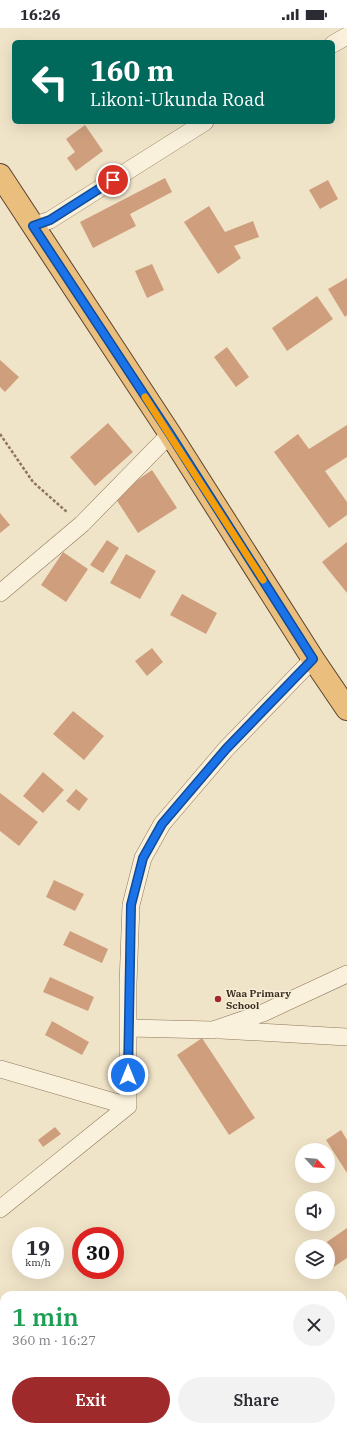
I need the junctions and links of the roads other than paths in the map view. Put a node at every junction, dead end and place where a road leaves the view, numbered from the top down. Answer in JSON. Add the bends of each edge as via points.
{"nodes":[{"id":1,"x":347,"y":36,"type":"edge"},
{"id":2,"x":335,"y":43,"type":"edge"},
{"id":3,"x":202,"y":124,"type":"edge"},
{"id":4,"x":0,"y":175,"type":"edge"},
{"id":5,"x":33,"y":226,"type":"junction"},
{"id":6,"x":170,"y":434,"type":"junction"},
{"id":7,"x":0,"y":593,"type":"edge"},
{"id":8,"x":313,"y":659,"type":"junction"},
{"id":9,"x":347,"y":709,"type":"edge"},
{"id":10,"x":347,"y":974,"type":"edge"},
{"id":11,"x":128,"y":1028,"type":"junction"},
{"id":12,"x":213,"y":1030,"type":"junction"},
{"id":13,"x":347,"y":1037,"type":"edge"},
{"id":14,"x":0,"y":1069,"type":"edge"},
{"id":15,"x":128,"y":1106,"type":"junction"},
{"id":16,"x":0,"y":1208,"type":"edge"}],
"edges":[{"from":1,"to":2,"type":"street"},
{"from":3,"to":5,"type":"street","via":[[50,220]]},
{"from":4,"to":5,"type":"highway"},
{"from":5,"to":6,"type":"highway"},
{"from":6,"to":7,"type":"street","via":[[82,524]]},
{"from":6,"to":8,"type":"highway"},
{"from":8,"to":9,"type":"highway"},
{"from":8,"to":11,"type":"street","via":[[226,749],[162,824],[143,858],[131,905]]},
{"from":10,"to":12,"type":"street","via":[[263,1013]]},
{"from":11,"to":12,"type":"street"},
{"from":11,"to":15,"type":"street"},
{"from":12,"to":13,"type":"street"},
{"from":14,"to":15,"type":"street"},
{"from":15,"to":16,"type":"street"}]}
